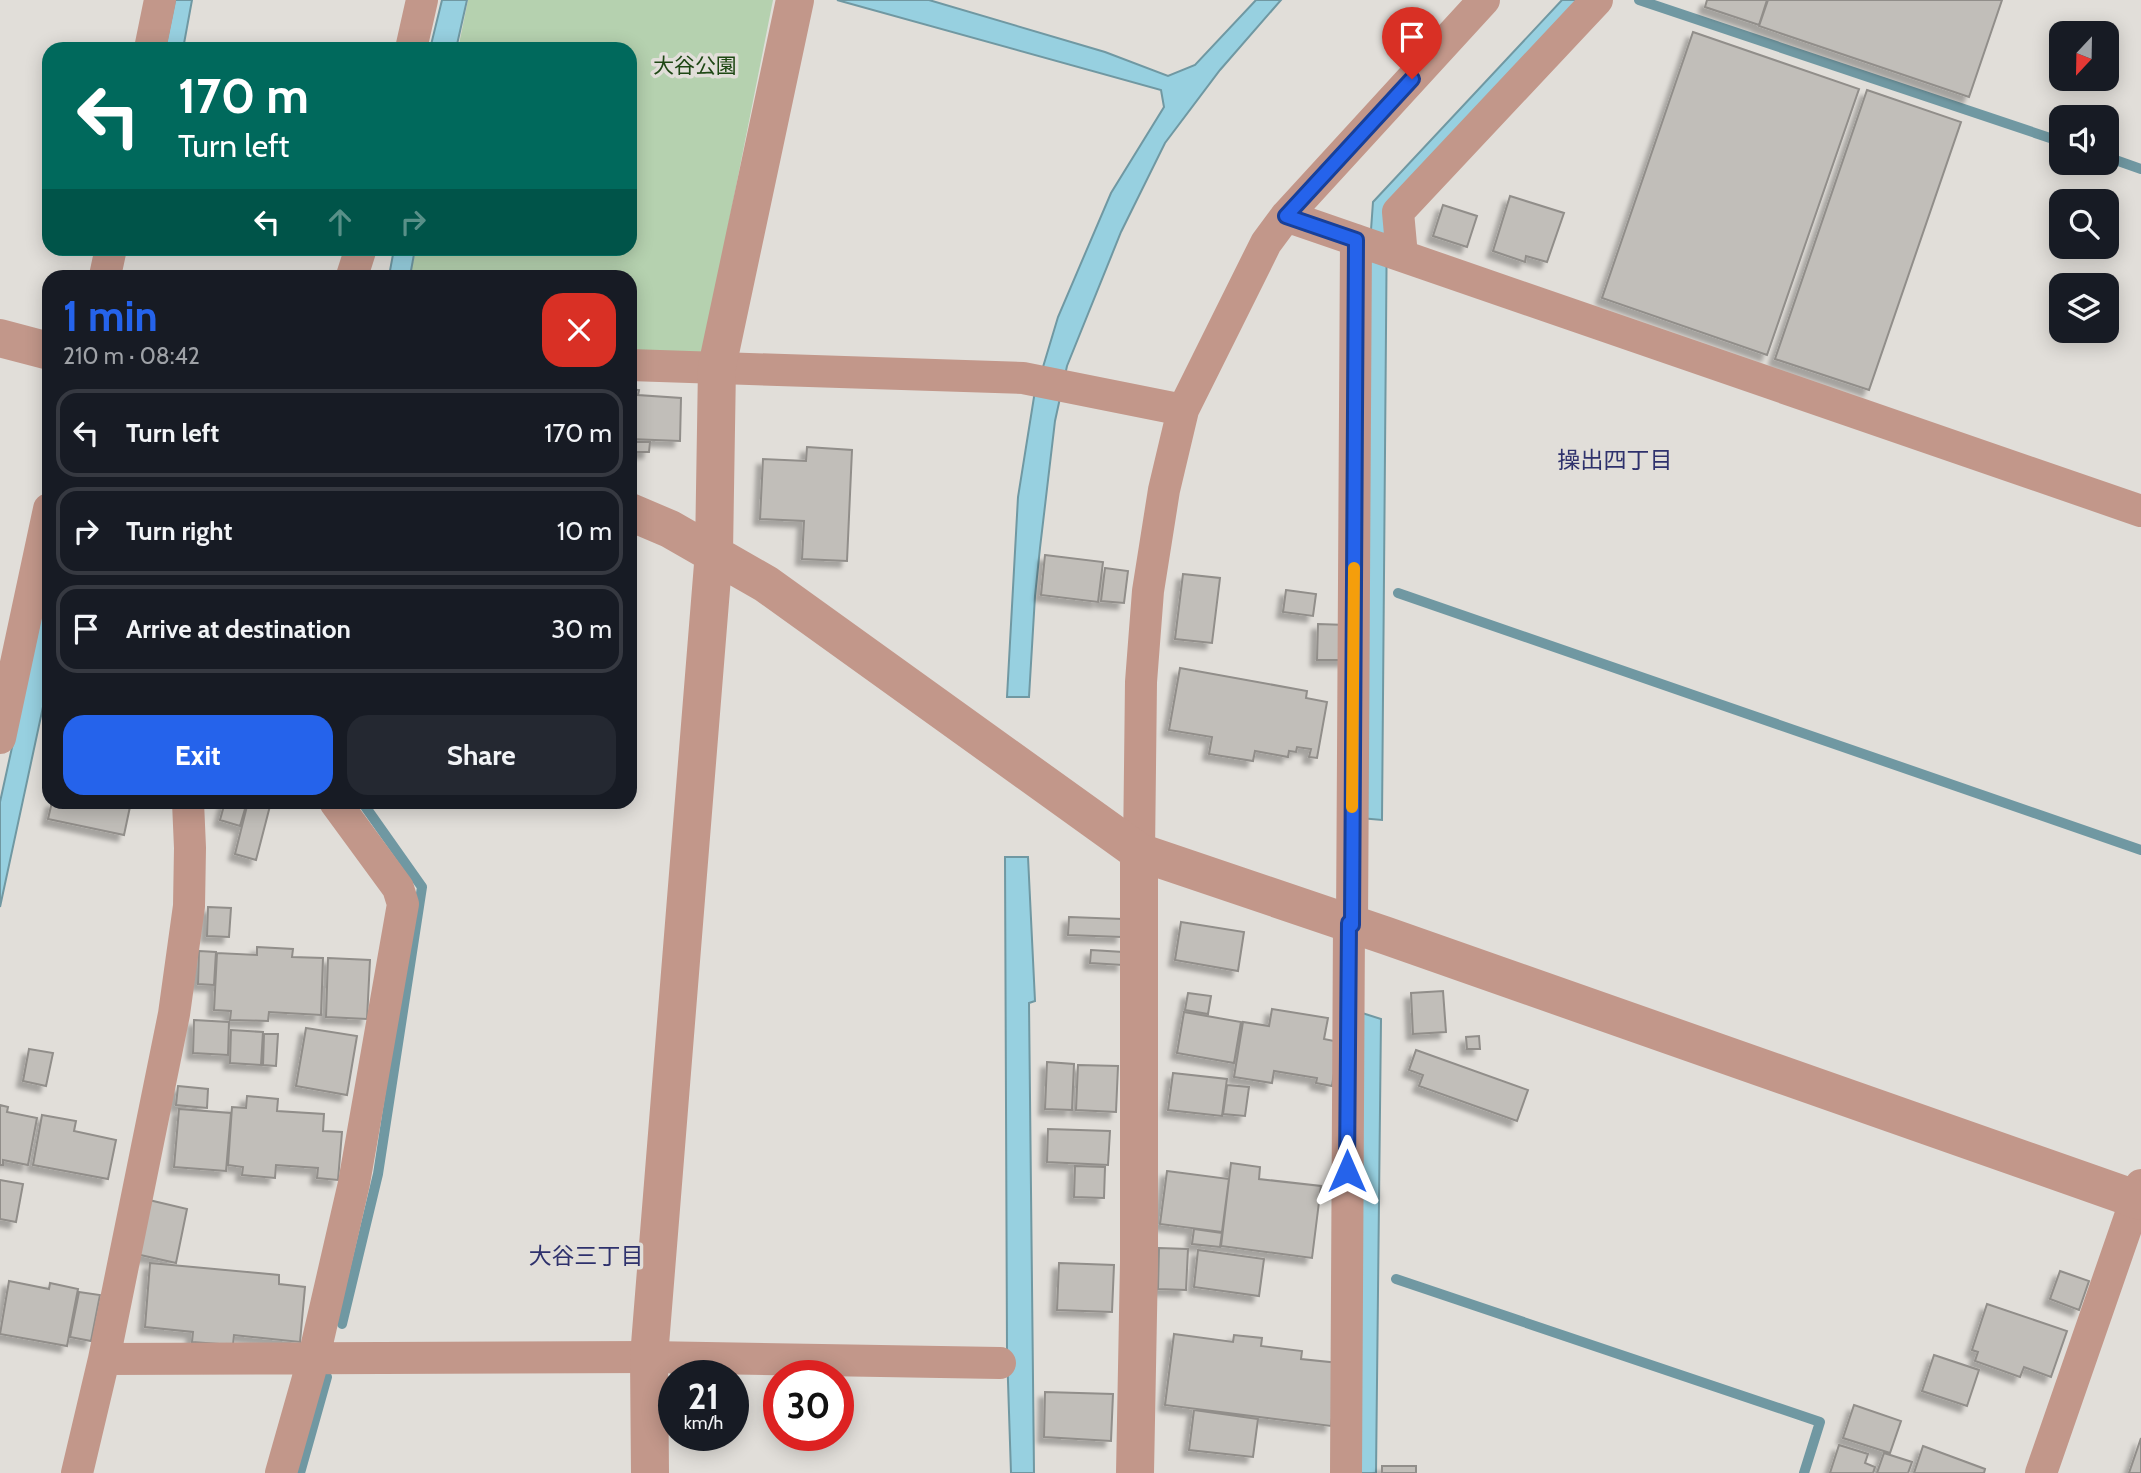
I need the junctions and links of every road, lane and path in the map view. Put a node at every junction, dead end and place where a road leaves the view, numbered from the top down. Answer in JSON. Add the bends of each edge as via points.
{"nodes":[{"id":1,"x":160,"y":0,"type":"edge"},
{"id":2,"x":422,"y":0,"type":"edge"},
{"id":3,"x":795,"y":0,"type":"edge"},
{"id":4,"x":1484,"y":0,"type":"edge"},
{"id":5,"x":1597,"y":0,"type":"edge"},
{"id":6,"x":151,"y":42,"type":"edge"},
{"id":7,"x":413,"y":42,"type":"edge"},
{"id":8,"x":1286,"y":216,"type":"junction"},
{"id":9,"x":1356,"y":240,"type":"junction"},
{"id":10,"x":1402,"y":256,"type":"junction"},
{"id":11,"x":0,"y":338,"type":"edge"},
{"id":12,"x":42,"y":349,"type":"edge"},
{"id":13,"x":637,"y":365,"type":"edge"},
{"id":14,"x":717,"y":368,"type":"junction"},
{"id":15,"x":1183,"y":410,"type":"junction"},
{"id":16,"x":2141,"y":511,"type":"edge"},
{"id":17,"x":637,"y":515,"type":"edge"},
{"id":18,"x":42,"y":542,"type":"edge"},
{"id":19,"x":714,"y":552,"type":"junction"},
{"id":20,"x":0,"y":738,"type":"edge"},
{"id":21,"x":188,"y":809,"type":"edge"},
{"id":22,"x":340,"y":809,"type":"edge"},
{"id":23,"x":1139,"y":852,"type":"junction"},
{"id":24,"x":1362,"y":928,"type":"junction"},
{"id":25,"x":2139,"y":1196,"type":"edge"},
{"id":26,"x":314,"y":1357,"type":"junction"},
{"id":27,"x":649,"y":1357,"type":"junction"},
{"id":28,"x":104,"y":1359,"type":"junction"},
{"id":29,"x":1000,"y":1363,"type":"dead end"},
{"id":30,"x":78,"y":1473,"type":"edge"},
{"id":31,"x":281,"y":1473,"type":"edge"},
{"id":32,"x":650,"y":1473,"type":"edge"},
{"id":33,"x":1135,"y":1473,"type":"edge"},
{"id":34,"x":1346,"y":1473,"type":"edge"},
{"id":35,"x":2041,"y":1473,"type":"edge"}],
"edges":[{"from":1,"to":6,"type":"street"},
{"from":2,"to":7,"type":"street"},
{"from":3,"to":14,"type":"street"},
{"from":4,"to":8,"type":"street"},
{"from":5,"to":10,"type":"street","via":[[1398,212]]},
{"from":8,"to":9,"type":"street"},
{"from":8,"to":15,"type":"street","via":[[1266,243]]},
{"from":9,"to":10,"type":"street"},
{"from":9,"to":24,"type":"street"},
{"from":10,"to":16,"type":"street"},
{"from":11,"to":12,"type":"street"},
{"from":13,"to":14,"type":"street"},
{"from":14,"to":15,"type":"street","via":[[1023,378]]},
{"from":14,"to":19,"type":"street"},
{"from":15,"to":23,"type":"street","via":[[1148,591],[1141,682]]},
{"from":17,"to":19,"type":"street"},
{"from":18,"to":20,"type":"street"},
{"from":19,"to":23,"type":"street","via":[[766,584]]},
{"from":19,"to":27,"type":"street"},
{"from":21,"to":28,"type":"street","via":[[189,906],[174,1014]]},
{"from":22,"to":26,"type":"street","via":[[398,888],[402,904],[354,1183]]},
{"from":23,"to":24,"type":"street"},
{"from":23,"to":33,"type":"street"},
{"from":24,"to":25,"type":"street"},
{"from":24,"to":34,"type":"street"},
{"from":25,"to":35,"type":"street"},
{"from":26,"to":27,"type":"street"},
{"from":26,"to":28,"type":"street"},
{"from":26,"to":31,"type":"street"},
{"from":27,"to":29,"type":"street"},
{"from":27,"to":32,"type":"street"},
{"from":28,"to":30,"type":"street"}]}
